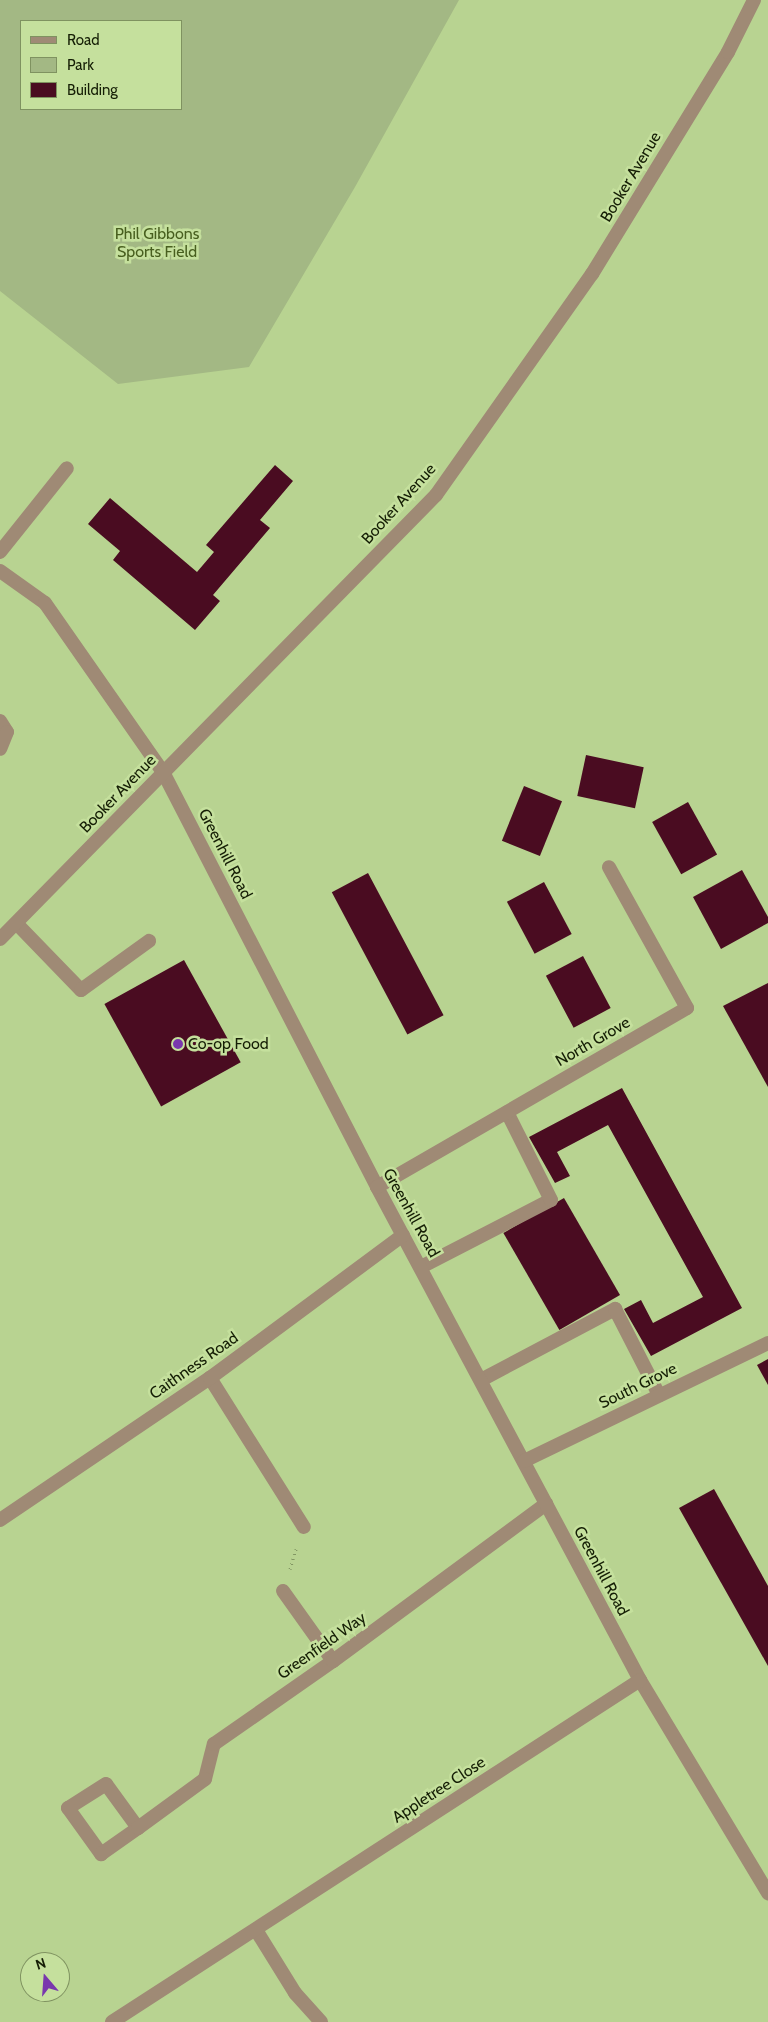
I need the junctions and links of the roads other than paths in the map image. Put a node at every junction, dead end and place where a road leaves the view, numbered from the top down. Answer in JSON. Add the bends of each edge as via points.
{"nodes":[{"id":1,"x":754,"y":0,"type":"edge"},
{"id":2,"x":67,"y":468,"type":"dead end"},
{"id":3,"x":0,"y":552,"type":"edge"},
{"id":4,"x":0,"y":571,"type":"edge"},
{"id":5,"x":0,"y":721,"type":"edge"},
{"id":6,"x":0,"y":749,"type":"edge"},
{"id":7,"x":163,"y":772,"type":"junction"},
{"id":8,"x":609,"y":867,"type":"dead end"},
{"id":9,"x":16,"y":924,"type":"junction"},
{"id":10,"x":1,"y":935,"type":"edge"},
{"id":11,"x":149,"y":941,"type":"dead end"},
{"id":12,"x":507,"y":1112,"type":"junction"},
{"id":13,"x":377,"y":1187,"type":"junction"},
{"id":14,"x":403,"y":1235,"type":"junction"},
{"id":15,"x":421,"y":1267,"type":"junction"},
{"id":16,"x":768,"y":1343,"type":"edge"},
{"id":17,"x":210,"y":1378,"type":"junction"},
{"id":18,"x":481,"y":1380,"type":"junction"},
{"id":19,"x":659,"y":1395,"type":"junction"},
{"id":20,"x":524,"y":1461,"type":"junction"},
{"id":21,"x":546,"y":1504,"type":"junction"},
{"id":22,"x":0,"y":1520,"type":"edge"},
{"id":23,"x":304,"y":1526,"type":"road end"},
{"id":24,"x":283,"y":1591,"type":"road end"},
{"id":25,"x":333,"y":1661,"type":"junction"},
{"id":26,"x":640,"y":1680,"type":"junction"},
{"id":27,"x":138,"y":1828,"type":"junction"},
{"id":28,"x":768,"y":1893,"type":"edge"},
{"id":29,"x":256,"y":1930,"type":"junction"},
{"id":30,"x":112,"y":2022,"type":"edge"},
{"id":31,"x":321,"y":2022,"type":"edge"}],
"edges":[{"from":1,"to":7,"type":"street","name":"Booker Avenue","via":[[728,52],[592,274],[436,495]]},
{"from":2,"to":3,"type":"street"},
{"from":4,"to":7,"type":"street","name":"Greenhill Road","via":[[46,604]]},
{"from":5,"to":6,"type":"street","via":[[7,732]]},
{"from":7,"to":9,"type":"street","name":"Booker Avenue"},
{"from":7,"to":13,"type":"street","name":"Greenhill Road"},
{"from":8,"to":12,"type":"street","name":"North Grove","via":[[687,1008]]},
{"from":9,"to":10,"type":"street","name":"Booker Avenue"},
{"from":9,"to":11,"type":"street","via":[[81,990]]},
{"from":12,"to":13,"type":"street","name":"North Grove"},
{"from":12,"to":15,"type":"street","via":[[551,1200]]},
{"from":13,"to":14,"type":"street","name":"Greenhill Road"},
{"from":14,"to":15,"type":"street","name":"Greenhill Road"},
{"from":14,"to":17,"type":"street","name":"Caithness Road"},
{"from":15,"to":18,"type":"street","name":"Greenhill Road"},
{"from":16,"to":19,"type":"street","name":"South Grove"},
{"from":17,"to":22,"type":"street","name":"Caithness Road"},
{"from":17,"to":23,"type":"street"},
{"from":18,"to":19,"type":"street","via":[[615,1309]]},
{"from":18,"to":20,"type":"street","name":"Greenhill Road"},
{"from":19,"to":20,"type":"street","name":"South Grove"},
{"from":20,"to":21,"type":"street","name":"Greenhill Road"},
{"from":21,"to":25,"type":"street","name":"Greenfield Way"},
{"from":21,"to":26,"type":"street","name":"Greenhill Road"},
{"from":24,"to":25,"type":"street"},
{"from":25,"to":27,"type":"street","name":"Greenfield Way","via":[[214,1744],[205,1779]]},
{"from":26,"to":28,"type":"street","name":"Greenhill Road"},
{"from":26,"to":29,"type":"street","name":"Appletree Close"},
{"from":27,"to":27,"type":"street","name":"Greenfield Way","via":[[101,1854],[68,1808],[106,1784]]},
{"from":29,"to":30,"type":"street","name":"Appletree Close"},
{"from":29,"to":31,"type":"street","via":[[295,1993]]}]}
